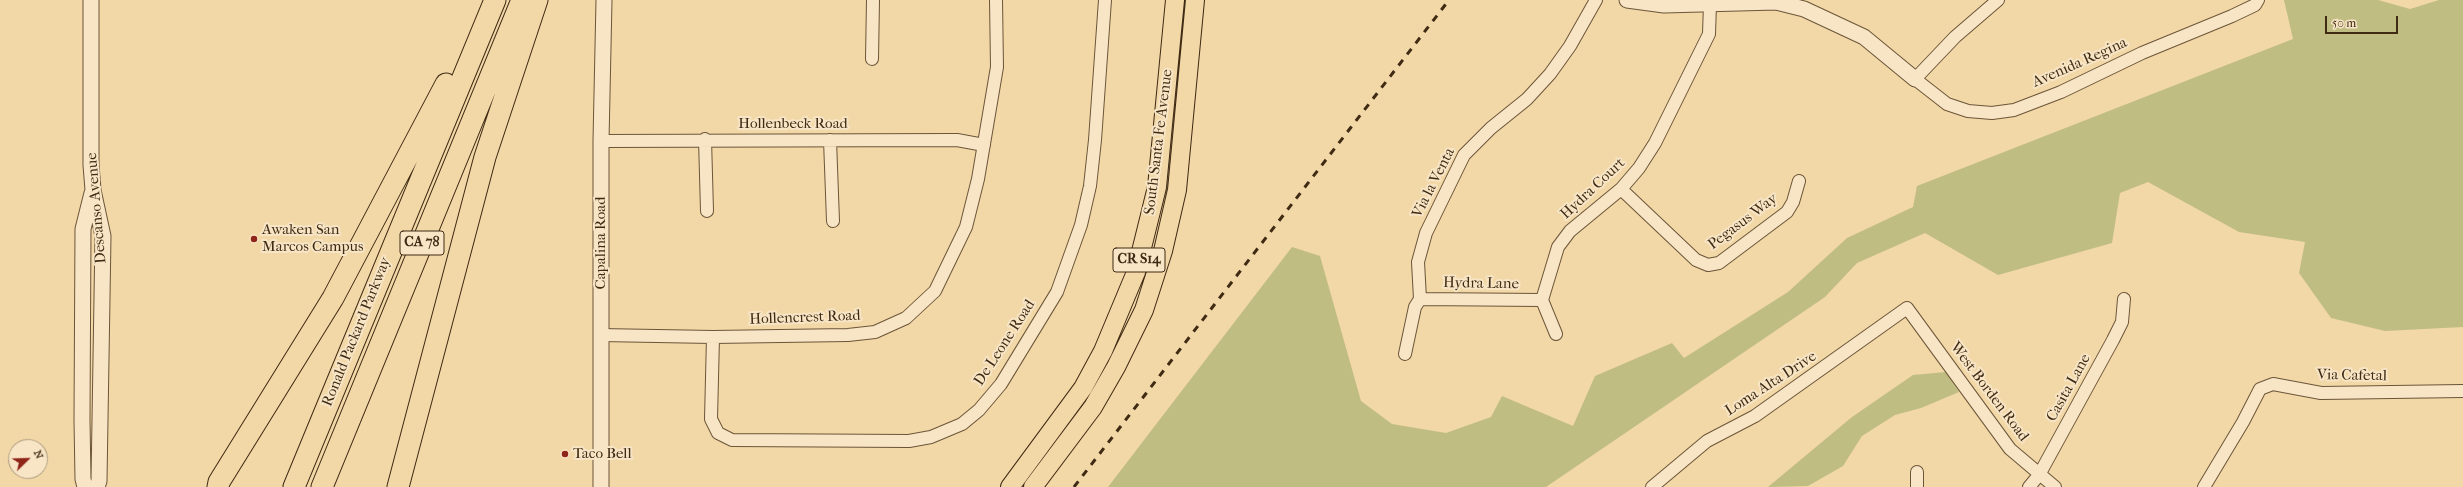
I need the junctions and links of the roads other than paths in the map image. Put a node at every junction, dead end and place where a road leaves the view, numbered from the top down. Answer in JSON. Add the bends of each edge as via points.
{"nodes":[{"id":1,"x":91,"y":0,"type":"edge"},
{"id":2,"x":495,"y":0,"type":"edge"},
{"id":3,"x":522,"y":0,"type":"edge"},
{"id":4,"x":537,"y":0,"type":"edge"},
{"id":5,"x":604,"y":0,"type":"edge"},
{"id":6,"x":873,"y":0,"type":"edge"},
{"id":7,"x":996,"y":0,"type":"edge"},
{"id":8,"x":1106,"y":0,"type":"edge"},
{"id":9,"x":1175,"y":0,"type":"edge"},
{"id":10,"x":1195,"y":0,"type":"edge"},
{"id":11,"x":1596,"y":0,"type":"edge"},
{"id":12,"x":1627,"y":0,"type":"edge"},
{"id":13,"x":1998,"y":0,"type":"edge"},
{"id":14,"x":2258,"y":0,"type":"edge"},
{"id":15,"x":1710,"y":4,"type":"junction"},
{"id":16,"x":475,"y":48,"type":"junction"},
{"id":17,"x":872,"y":59,"type":"dead end"},
{"id":18,"x":1915,"y":79,"type":"junction"},
{"id":19,"x":705,"y":139,"type":"junction"},
{"id":20,"x":830,"y":140,"type":"junction"},
{"id":21,"x":601,"y":141,"type":"junction"},
{"id":22,"x":984,"y":145,"type":"junction"},
{"id":23,"x":1799,"y":182,"type":"dead end"},
{"id":24,"x":1621,"y":189,"type":"junction"},
{"id":25,"x":93,"y":190,"type":"junction"},
{"id":26,"x":708,"y":211,"type":"dead end"},
{"id":27,"x":833,"y":221,"type":"dead end"},
{"id":28,"x":1420,"y":299,"type":"junction"},
{"id":29,"x":2124,"y":299,"type":"dead end"},
{"id":30,"x":1542,"y":300,"type":"junction"},
{"id":31,"x":1907,"y":308,"type":"joint"},
{"id":32,"x":1556,"y":334,"type":"dead end"},
{"id":33,"x":600,"y":335,"type":"junction"},
{"id":34,"x":713,"y":337,"type":"junction"},
{"id":35,"x":1405,"y":354,"type":"dead end"},
{"id":36,"x":2463,"y":391,"type":"edge"},
{"id":37,"x":1917,"y":472,"type":"dead end"},
{"id":38,"x":2039,"y":475,"type":"junction"},
{"id":39,"x":2206,"y":486,"type":"edge"},
{"id":40,"x":85,"y":487,"type":"edge"},
{"id":41,"x":97,"y":487,"type":"edge"},
{"id":42,"x":218,"y":487,"type":"edge"},
{"id":43,"x":294,"y":487,"type":"edge"},
{"id":44,"x":322,"y":487,"type":"edge"},
{"id":45,"x":398,"y":487,"type":"edge"},
{"id":46,"x":600,"y":487,"type":"edge"},
{"id":47,"x":1010,"y":487,"type":"edge"},
{"id":48,"x":1033,"y":487,"type":"edge"},
{"id":49,"x":1652,"y":487,"type":"edge"},
{"id":50,"x":1917,"y":487,"type":"edge"},
{"id":51,"x":2030,"y":487,"type":"edge"},
{"id":52,"x":2055,"y":487,"type":"edge"}],
"edges":[{"from":1,"to":25,"type":"street","name":"Descanso Avenue"},
{"from":2,"to":16,"type":"highway","name":"Ronald Packard Parkway","number":"CA 78"},
{"from":3,"to":44,"type":"highway","name":"Ronald Packard Parkway","number":"CA 78"},
{"from":4,"to":45,"type":"highway","via":[[485,157]]},
{"from":5,"to":21,"type":"street","name":"Capalina Road"},
{"from":6,"to":17,"type":"street"},
{"from":7,"to":22,"type":"street","name":"Hollencrest Road","via":[[997,67]]},
{"from":8,"to":34,"type":"street","name":"De Leone Road","via":[[1090,186],[1081,225],[1057,292],[1001,384],[979,410],[962,424],[931,437],[909,441],[732,440],[718,434],[711,419]]},
{"from":9,"to":47,"type":"main road","name":"South Santa Fe Avenue","number":"CR S14","via":[[1157,187],[1136,272],[1110,338],[1083,388]]},
{"from":10,"to":48,"type":"main road","name":"South Santa Fe Avenue","number":"CR S14","via":[[1177,190],[1161,258],[1144,310],[1093,407]]},
{"from":11,"to":28,"type":"street","name":"Via la Venta","via":[[1570,46],[1550,74],[1527,99],[1464,154],[1426,233],[1418,262]]},
{"from":12,"to":15,"type":"street","via":[[1664,5]]},
{"from":13,"to":18,"type":"street","via":[[1955,37]]},
{"from":14,"to":18,"type":"street","name":"Avenida Regina","via":[[2255,5],[2232,16],[2142,53],[2061,92],[2014,110],[1992,113],[1968,111],[1947,104]]},
{"from":15,"to":18,"type":"street","via":[[1776,2],[1804,9],[1864,37]]},
{"from":15,"to":24,"type":"street","name":"Hydra Court","via":[[1709,34],[1696,63],[1655,143]]},
{"from":16,"to":42,"type":"highway","via":[[452,73],[333,298]]},
{"from":16,"to":43,"type":"highway","name":"Ronald Packard Parkway","number":"CA 78"},
{"from":19,"to":20,"type":"street","name":"Hollenbeck Road"},
{"from":19,"to":21,"type":"street","name":"Hollenbeck Road"},
{"from":19,"to":26,"type":"street"},
{"from":20,"to":22,"type":"street","name":"Hollenbeck Road","via":[[957,140]]},
{"from":20,"to":27,"type":"street"},
{"from":21,"to":33,"type":"street","name":"Capalina Road"},
{"from":22,"to":34,"type":"street","name":"Hollencrest Road","via":[[966,227],[946,272],[935,291],[906,318],[875,332],[848,335]]},
{"from":23,"to":24,"type":"street","name":"Pegasus Way","via":[[1787,212],[1719,263],[1708,265],[1696,260]]},
{"from":24,"to":30,"type":"street","name":"Hydra Court","via":[[1570,231],[1558,247]]},
{"from":25,"to":40,"type":"street","via":[[83,229],[82,420]]},
{"from":25,"to":41,"type":"street","name":"Descanso Avenue","via":[[103,236]]},
{"from":28,"to":30,"type":"street","name":"Hydra Lane"},
{"from":28,"to":35,"type":"street","name":"Via la Venta","via":[[1415,307]]},
{"from":29,"to":38,"type":"street","name":"Casita Lane","via":[[2122,322]]},
{"from":30,"to":32,"type":"street"},
{"from":31,"to":38,"type":"street","name":"West Borden Road","via":[[2010,449]]},
{"from":31,"to":49,"type":"street","name":"Loma Alta Drive","via":[[1755,416],[1707,441]]},
{"from":33,"to":34,"type":"street","name":"Hollencrest Road"},
{"from":33,"to":46,"type":"street","name":"Capalina Road"},
{"from":36,"to":39,"type":"street","name":"Via Cafetal","via":[[2321,393],[2273,384],[2260,389]]},
{"from":37,"to":50,"type":"street"},
{"from":38,"to":51,"type":"street","name":"Casita Lane"},
{"from":38,"to":52,"type":"street","name":"West Borden Road"}]}
